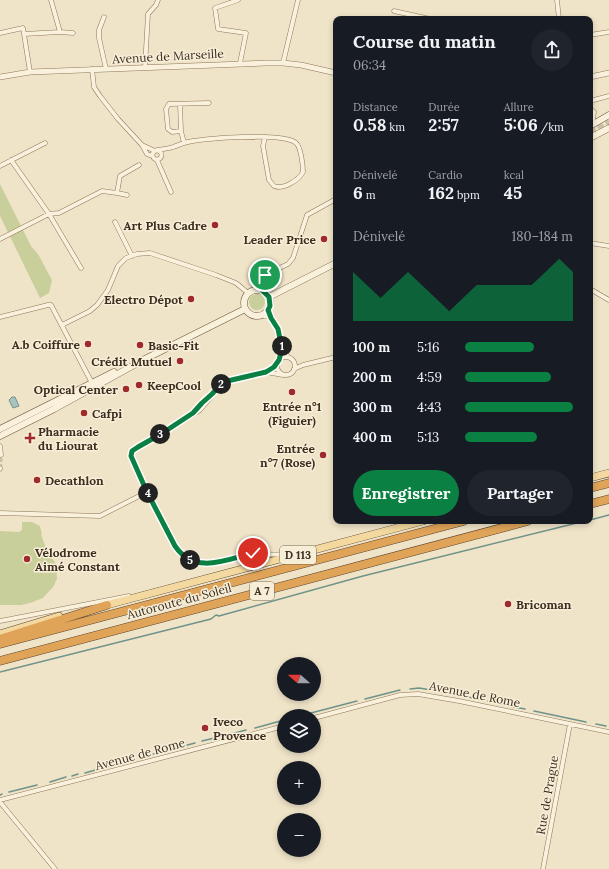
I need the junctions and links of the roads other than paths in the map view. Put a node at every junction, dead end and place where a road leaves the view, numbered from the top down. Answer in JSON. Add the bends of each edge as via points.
{"nodes":[{"id":1,"x":51,"y":0,"type":"edge"},
{"id":2,"x":158,"y":0,"type":"edge"},
{"id":3,"x":238,"y":0,"type":"edge"},
{"id":4,"x":298,"y":0,"type":"edge"},
{"id":5,"x":557,"y":0,"type":"edge"},
{"id":6,"x":394,"y":11,"type":"dead end"},
{"id":7,"x":416,"y":16,"type":"edge"},
{"id":8,"x":559,"y":16,"type":"edge"},
{"id":9,"x":104,"y":17,"type":"dead end"},
{"id":10,"x":60,"y":32,"type":"junction"},
{"id":11,"x":609,"y":32,"type":"edge"},
{"id":12,"x":0,"y":33,"type":"edge"},
{"id":13,"x":73,"y":33,"type":"dead end"},
{"id":14,"x":24,"y":34,"type":"junction"},
{"id":15,"x":593,"y":35,"type":"edge"},
{"id":16,"x":240,"y":63,"type":"junction"},
{"id":17,"x":283,"y":63,"type":"junction"},
{"id":18,"x":145,"y":67,"type":"junction"},
{"id":19,"x":92,"y":69,"type":"junction"},
{"id":20,"x":106,"y":69,"type":"junction"},
{"id":21,"x":30,"y":72,"type":"junction"},
{"id":22,"x":333,"y":72,"type":"edge"},
{"id":23,"x":609,"y":73,"type":"edge"},
{"id":24,"x":593,"y":76,"type":"edge"},
{"id":25,"x":0,"y":77,"type":"edge"},
{"id":26,"x":608,"y":96,"type":"edge"},
{"id":27,"x":593,"y":100,"type":"edge"},
{"id":28,"x":209,"y":102,"type":"dead end"},
{"id":29,"x":180,"y":104,"type":"junction"},
{"id":30,"x":609,"y":115,"type":"edge"},
{"id":31,"x":593,"y":123,"type":"edge"},
{"id":32,"x":609,"y":128,"type":"edge"},
{"id":33,"x":181,"y":131,"type":"junction"},
{"id":34,"x":593,"y":136,"type":"edge"},
{"id":35,"x":265,"y":137,"type":"junction"},
{"id":36,"x":45,"y":142,"type":"dead end"},
{"id":37,"x":184,"y":143,"type":"junction"},
{"id":38,"x":142,"y":145,"type":"junction"},
{"id":39,"x":172,"y":147,"type":"junction"},
{"id":40,"x":156,"y":151,"type":"junction"},
{"id":41,"x":152,"y":156,"type":"junction"},
{"id":42,"x":162,"y":156,"type":"junction"},
{"id":43,"x":11,"y":160,"type":"junction"},
{"id":44,"x":157,"y":160,"type":"junction"},
{"id":45,"x":139,"y":164,"type":"dead end"},
{"id":46,"x":0,"y":166,"type":"edge"},
{"id":47,"x":171,"y":192,"type":"dead end"},
{"id":48,"x":117,"y":193,"type":"junction"},
{"id":49,"x":127,"y":195,"type":"dead end"},
{"id":50,"x":333,"y":201,"type":"edge"},
{"id":51,"x":49,"y":214,"type":"junction"},
{"id":52,"x":115,"y":222,"type":"dead end"},
{"id":53,"x":0,"y":239,"type":"edge"},
{"id":54,"x":593,"y":243,"type":"edge"},
{"id":55,"x":609,"y":246,"type":"edge"},
{"id":56,"x":132,"y":256,"type":"junction"},
{"id":57,"x":333,"y":265,"type":"edge"},
{"id":58,"x":81,"y":268,"type":"dead end"},
{"id":59,"x":260,"y":282,"type":"junction"},
{"id":60,"x":254,"y":290,"type":"junction"},
{"id":61,"x":262,"y":290,"type":"junction"},
{"id":62,"x":593,"y":291,"type":"edge"},
{"id":63,"x":248,"y":294,"type":"junction"},
{"id":64,"x":269,"y":297,"type":"junction"},
{"id":65,"x":609,"y":300,"type":"edge"},
{"id":66,"x":245,"y":309,"type":"junction"},
{"id":67,"x":268,"y":310,"type":"junction"},
{"id":68,"x":262,"y":315,"type":"junction"},
{"id":69,"x":0,"y":317,"type":"edge"},
{"id":70,"x":271,"y":318,"type":"junction"},
{"id":71,"x":62,"y":325,"type":"junction"},
{"id":72,"x":282,"y":349,"type":"junction"},
{"id":73,"x":288,"y":357,"type":"junction"},
{"id":74,"x":333,"y":358,"type":"edge"},
{"id":75,"x":145,"y":359,"type":"junction"},
{"id":76,"x":278,"y":362,"type":"junction"},
{"id":77,"x":294,"y":362,"type":"junction"},
{"id":78,"x":302,"y":364,"type":"junction"},
{"id":79,"x":294,"y":369,"type":"junction"},
{"id":80,"x":266,"y":372,"type":"junction"},
{"id":81,"x":287,"y":375,"type":"junction"},
{"id":82,"x":92,"y":383,"type":"junction"},
{"id":83,"x":0,"y":429,"type":"edge"},
{"id":84,"x":0,"y":436,"type":"edge"},
{"id":85,"x":0,"y":446,"type":"edge"},
{"id":86,"x":1,"y":454,"type":"edge"},
{"id":87,"x":609,"y":473,"type":"edge"},
{"id":88,"x":593,"y":477,"type":"edge"},
{"id":89,"x":609,"y":483,"type":"edge"},
{"id":90,"x":593,"y":487,"type":"edge"},
{"id":91,"x":147,"y":492,"type":"junction"},
{"id":92,"x":609,"y":500,"type":"edge"},
{"id":93,"x":593,"y":503,"type":"edge"},
{"id":94,"x":609,"y":505,"type":"edge"},
{"id":95,"x":593,"y":508,"type":"edge"},
{"id":96,"x":0,"y":513,"type":"edge"},
{"id":97,"x":412,"y":524,"type":"edge"},
{"id":98,"x":453,"y":524,"type":"edge"},
{"id":99,"x":516,"y":524,"type":"edge"},
{"id":100,"x":358,"y":539,"type":"junction"},
{"id":101,"x":173,"y":588,"type":"junction"},
{"id":102,"x":107,"y":605,"type":"junction"},
{"id":103,"x":0,"y":621,"type":"edge"},
{"id":104,"x":0,"y":634,"type":"edge"},
{"id":105,"x":0,"y":639,"type":"edge"},
{"id":106,"x":0,"y":644,"type":"edge"},
{"id":107,"x":0,"y":661,"type":"edge"},
{"id":108,"x":321,"y":716,"type":"edge"},
{"id":109,"x":570,"y":724,"type":"junction"},
{"id":110,"x":277,"y":728,"type":"edge"},
{"id":111,"x":609,"y":732,"type":"edge"},
{"id":112,"x":0,"y":801,"type":"edge"},
{"id":113,"x":55,"y":869,"type":"edge"},
{"id":114,"x":543,"y":869,"type":"edge"}],
"edges":[{"from":1,"to":10,"type":"street"},
{"from":2,"to":18,"type":"street","via":[[148,14]]},
{"from":3,"to":16,"type":"street","via":[[215,8],[218,29],[246,33]]},
{"from":4,"to":17,"type":"street"},
{"from":5,"to":8,"type":"street"},
{"from":6,"to":7,"type":"street"},
{"from":9,"to":20,"type":"street","via":[[99,38]]},
{"from":10,"to":13,"type":"street"},
{"from":10,"to":14,"type":"street"},
{"from":11,"to":15,"type":"street"},
{"from":12,"to":14,"type":"street","via":[[23,28]]},
{"from":14,"to":21,"type":"street"},
{"from":16,"to":17,"type":"street","name":"Avenue de Marseille"},
{"from":16,"to":18,"type":"street","name":"Avenue de Marseille"},
{"from":17,"to":22,"type":"street","name":"Avenue de Marseille"},
{"from":18,"to":20,"type":"street","name":"Avenue de Marseille"},
{"from":19,"to":20,"type":"street","name":"Avenue de Marseille"},
{"from":19,"to":21,"type":"street","name":"Avenue de Marseille"},
{"from":19,"to":38,"type":"street","via":[[97,92]]},
{"from":21,"to":25,"type":"street","name":"Avenue de Marseille"},
{"from":23,"to":24,"type":"street"},
{"from":26,"to":27,"type":"street"},
{"from":28,"to":29,"type":"street"},
{"from":29,"to":33,"type":"street"},
{"from":29,"to":33,"type":"street","via":[[169,104],[166,109],[169,131]]},
{"from":30,"to":31,"type":"main road"},
{"from":32,"to":34,"type":"main road"},
{"from":33,"to":37,"type":"street"},
{"from":35,"to":35,"type":"street","via":[[263,146],[269,180],[274,186],[281,188],[298,179],[303,172],[298,146],[291,140]]},
{"from":35,"to":37,"type":"street","via":[[210,138]]},
{"from":36,"to":43,"type":"street"},
{"from":37,"to":39,"type":"street"},
{"from":38,"to":40,"type":"street"},
{"from":38,"to":41,"type":"street","via":[[147,154]]},
{"from":39,"to":40,"type":"street"},
{"from":39,"to":42,"type":"street"},
{"from":40,"to":41,"type":"street"},
{"from":40,"to":42,"type":"street","via":[[160,151]]},
{"from":41,"to":44,"type":"street"},
{"from":42,"to":44,"type":"street"},
{"from":43,"to":46,"type":"street"},
{"from":43,"to":51,"type":"street"},
{"from":44,"to":47,"type":"street"},
{"from":45,"to":48,"type":"street","via":[[120,176]]},
{"from":48,"to":49,"type":"street"},
{"from":48,"to":51,"type":"street","via":[[102,191],[60,213]]},
{"from":50,"to":59,"type":"street","via":[[307,215],[293,258],[288,264],[265,275]]},
{"from":51,"to":53,"type":"street"},
{"from":51,"to":58,"type":"street"},
{"from":52,"to":56,"type":"street"},
{"from":54,"to":55,"type":"street"},
{"from":56,"to":63,"type":"street","via":[[145,253],[156,255],[232,281]]},
{"from":56,"to":71,"type":"street","via":[[118,266],[108,290],[97,305]]},
{"from":57,"to":64,"type":"main road"},
{"from":59,"to":60,"type":"street"},
{"from":59,"to":61,"type":"street"},
{"from":60,"to":61,"type":"main road"},
{"from":60,"to":63,"type":"main road"},
{"from":61,"to":64,"type":"main road"},
{"from":62,"to":65,"type":"street"},
{"from":63,"to":66,"type":"main road","via":[[244,301]]},
{"from":64,"to":67,"type":"main road"},
{"from":66,"to":68,"type":"main road","via":[[254,316]]},
{"from":66,"to":75,"type":"main road"},
{"from":67,"to":68,"type":"main road"},
{"from":67,"to":70,"type":"street"},
{"from":68,"to":70,"type":"street"},
{"from":69,"to":71,"type":"street","via":[[51,305]]},
{"from":70,"to":72,"type":"street","via":[[278,329]]},
{"from":71,"to":82,"type":"street"},
{"from":72,"to":73,"type":"street"},
{"from":72,"to":76,"type":"street"},
{"from":73,"to":76,"type":"street","via":[[281,358]]},
{"from":73,"to":77,"type":"street"},
{"from":74,"to":78,"type":"street"},
{"from":75,"to":82,"type":"main road"},
{"from":75,"to":84,"type":"main road"},
{"from":76,"to":80,"type":"street"},
{"from":76,"to":81,"type":"street","via":[[280,373]]},
{"from":77,"to":78,"type":"street"},
{"from":77,"to":79,"type":"street"},
{"from":78,"to":79,"type":"street"},
{"from":79,"to":81,"type":"street"},
{"from":80,"to":81,"type":"street"},
{"from":80,"to":91,"type":"street","via":[[227,381],[212,394],[204,406],[132,451],[132,460]]},
{"from":82,"to":83,"type":"main road"},
{"from":85,"to":86,"type":"street"},
{"from":87,"to":88,"type":"main road"},
{"from":89,"to":90,"type":"highway"},
{"from":91,"to":96,"type":"street","via":[[100,516]]},
{"from":91,"to":100,"type":"street","via":[[175,546],[184,556],[196,562],[206,564],[253,553],[284,554]]},
{"from":92,"to":93,"type":"highway"},
{"from":94,"to":95,"type":"highway"},
{"from":97,"to":100,"type":"main road","number":"D 113"},
{"from":98,"to":106,"type":"highway","name":"Autoroute du Soleil","number":"A 7"},
{"from":99,"to":107,"type":"highway","name":"Autoroute du Soleil","number":"A 7"},
{"from":100,"to":101,"type":"main road","number":"D 113"},
{"from":101,"to":102,"type":"main road","number":"D 113"},
{"from":101,"to":103,"type":"street"},
{"from":102,"to":104,"type":"main road","number":"D 113"},
{"from":102,"to":105,"type":"highway"},
{"from":108,"to":109,"type":"street","name":"Avenue de Rome","via":[[400,696],[418,694]]},
{"from":109,"to":111,"type":"street","name":"Avenue de Rome"},
{"from":109,"to":114,"type":"street","name":"Rue de Prague"},
{"from":110,"to":112,"type":"street","name":"Avenue de Rome"},
{"from":112,"to":113,"type":"street"}]}
